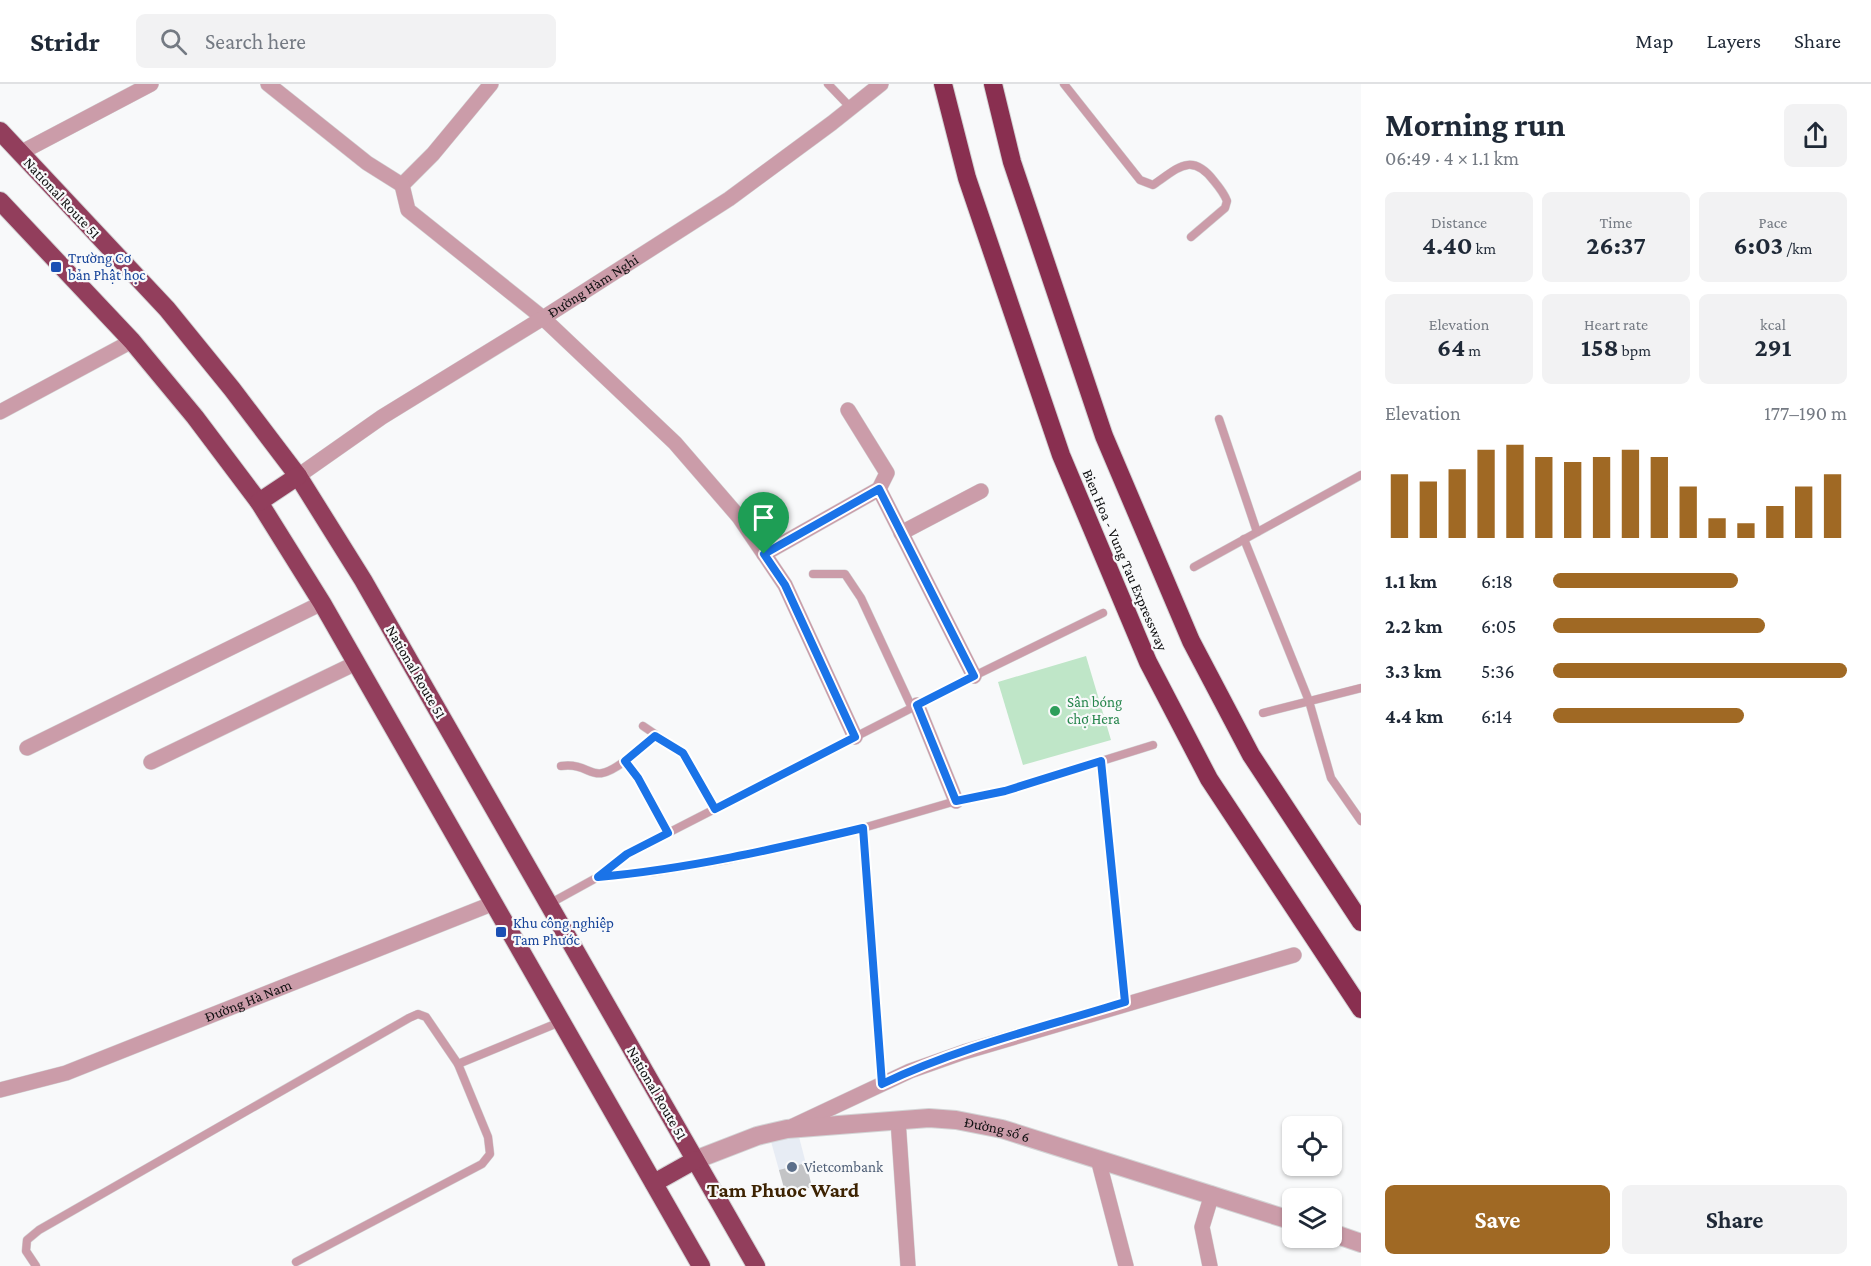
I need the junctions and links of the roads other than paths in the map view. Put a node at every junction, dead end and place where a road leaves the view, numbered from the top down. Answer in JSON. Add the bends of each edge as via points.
{"nodes":[{"id":1,"x":151,"y":84,"type":"edge"},
{"id":2,"x":268,"y":84,"type":"edge"},
{"id":3,"x":491,"y":84,"type":"edge"},
{"id":4,"x":828,"y":84,"type":"edge"},
{"id":5,"x":881,"y":84,"type":"edge"},
{"id":6,"x":943,"y":84,"type":"edge"},
{"id":7,"x":993,"y":84,"type":"edge"},
{"id":8,"x":1064,"y":84,"type":"edge"},
{"id":9,"x":851,"y":108,"type":"junction"},
{"id":10,"x":0,"y":131,"type":"edge"},
{"id":11,"x":20,"y":153,"type":"junction"},
{"id":12,"x":402,"y":185,"type":"junction"},
{"id":13,"x":0,"y":201,"type":"edge"},
{"id":14,"x":1191,"y":237,"type":"dead end"},
{"id":15,"x":543,"y":318,"type":"junction"},
{"id":16,"x":132,"y":341,"type":"junction"},
{"id":17,"x":848,"y":410,"type":"dead end"},
{"id":18,"x":0,"y":412,"type":"edge"},
{"id":19,"x":1219,"y":419,"type":"dead end"},
{"id":20,"x":1361,"y":475,"type":"edge"},
{"id":21,"x":298,"y":476,"type":"junction"},
{"id":22,"x":879,"y":489,"type":"junction"},
{"id":23,"x":981,"y":491,"type":"dead end"},
{"id":24,"x":259,"y":502,"type":"junction"},
{"id":25,"x":1257,"y":532,"type":"junction"},
{"id":26,"x":901,"y":533,"type":"junction"},
{"id":27,"x":1244,"y":539,"type":"junction"},
{"id":28,"x":764,"y":554,"type":"junction"},
{"id":29,"x":1194,"y":567,"type":"dead end"},
{"id":30,"x":813,"y":574,"type":"dead end"},
{"id":31,"x":322,"y":603,"type":"junction"},
{"id":32,"x":1103,"y":613,"type":"dead end"},
{"id":33,"x":356,"y":663,"type":"junction"},
{"id":34,"x":974,"y":676,"type":"junction"},
{"id":35,"x":1361,"y":688,"type":"edge"},
{"id":36,"x":1309,"y":701,"type":"junction"},
{"id":37,"x":914,"y":706,"type":"junction"},
{"id":38,"x":1263,"y":713,"type":"dead end"},
{"id":39,"x":643,"y":726,"type":"dead end"},
{"id":40,"x":655,"y":736,"type":"junction"},
{"id":41,"x":855,"y":737,"type":"junction"},
{"id":42,"x":1153,"y":745,"type":"dead end"},
{"id":43,"x":27,"y":748,"type":"dead end"},
{"id":44,"x":625,"y":761,"type":"junction"},
{"id":45,"x":1101,"y":761,"type":"junction"},
{"id":46,"x":151,"y":762,"type":"dead end"},
{"id":47,"x":561,"y":766,"type":"dead end"},
{"id":48,"x":956,"y":801,"type":"junction"},
{"id":49,"x":715,"y":809,"type":"junction"},
{"id":50,"x":1361,"y":821,"type":"edge"},
{"id":51,"x":863,"y":828,"type":"junction"},
{"id":52,"x":668,"y":833,"type":"junction"},
{"id":53,"x":598,"y":877,"type":"junction"},
{"id":54,"x":494,"y":903,"type":"junction"},
{"id":55,"x":549,"y":904,"type":"junction"},
{"id":56,"x":1361,"y":922,"type":"edge"},
{"id":57,"x":1294,"y":955,"type":"dead end"},
{"id":58,"x":1125,"y":1002,"type":"junction"},
{"id":59,"x":1361,"y":1009,"type":"edge"},
{"id":60,"x":561,"y":1021,"type":"junction"},
{"id":61,"x":458,"y":1064,"type":"junction"},
{"id":62,"x":882,"y":1084,"type":"junction"},
{"id":63,"x":0,"y":1090,"type":"edge"},
{"id":64,"x":898,"y":1120,"type":"junction"},
{"id":65,"x":787,"y":1129,"type":"junction"},
{"id":66,"x":1098,"y":1159,"type":"junction"},
{"id":67,"x":695,"y":1160,"type":"junction"},
{"id":68,"x":654,"y":1183,"type":"junction"},
{"id":69,"x":1212,"y":1194,"type":"junction"},
{"id":70,"x":1282,"y":1217,"type":"edge"},
{"id":71,"x":1342,"y":1236,"type":"edge"},
{"id":72,"x":1361,"y":1243,"type":"edge"},
{"id":73,"x":296,"y":1262,"type":"dead end"},
{"id":74,"x":36,"y":1266,"type":"edge"},
{"id":75,"x":701,"y":1266,"type":"edge"},
{"id":76,"x":756,"y":1266,"type":"edge"},
{"id":77,"x":908,"y":1266,"type":"edge"},
{"id":78,"x":1126,"y":1266,"type":"edge"},
{"id":79,"x":1210,"y":1266,"type":"edge"}],
"edges":[{"from":1,"to":11,"type":"street"},
{"from":2,"to":12,"type":"street","via":[[367,163]]},
{"from":3,"to":12,"type":"street"},
{"from":4,"to":9,"type":"lane"},
{"from":5,"to":9,"type":"street","name":"Đường Hàm Nghi"},
{"from":6,"to":59,"type":"highway","name":"Bien Hoa - Vung Tau Expressway","via":[[967,178],[1061,455],[1148,662],[1209,779]]},
{"from":7,"to":56,"type":"highway","name":"Bien Hoa - Vung Tau Expressway","via":[[1012,162],[1104,436],[1191,641],[1251,755]]},
{"from":8,"to":14,"type":"lane","via":[[1148,185],[1184,165],[1195,164],[1205,170],[1227,201],[1225,208]]},
{"from":9,"to":15,"type":"street","name":"Đường Hàm Nghi","via":[[729,199]]},
{"from":10,"to":11,"type":"highway","name":"National Route 51"},
{"from":11,"to":21,"type":"highway","name":"National Route 51","via":[[167,309]]},
{"from":12,"to":15,"type":"street","via":[[408,210]]},
{"from":13,"to":16,"type":"highway"},
{"from":15,"to":21,"type":"street","name":"Đường Hàm Nghi","via":[[382,417]]},
{"from":15,"to":28,"type":"street","via":[[675,443],[739,517]]},
{"from":16,"to":18,"type":"street"},
{"from":16,"to":24,"type":"highway"},
{"from":17,"to":22,"type":"street","via":[[887,473]]},
{"from":19,"to":25,"type":"lane"},
{"from":20,"to":25,"type":"lane"},
{"from":21,"to":24,"type":"highway"},
{"from":21,"to":55,"type":"highway","name":"National Route 51","via":[[363,580]]},
{"from":22,"to":26,"type":"street"},
{"from":22,"to":28,"type":"street"},
{"from":23,"to":26,"type":"street"},
{"from":24,"to":31,"type":"highway"},
{"from":25,"to":27,"type":"lane"},
{"from":26,"to":34,"type":"street"},
{"from":27,"to":29,"type":"lane"},
{"from":27,"to":36,"type":"lane"},
{"from":28,"to":41,"type":"street","via":[[785,585]]},
{"from":30,"to":37,"type":"lane","via":[[845,574],[861,598]]},
{"from":31,"to":33,"type":"highway"},
{"from":31,"to":43,"type":"street"},
{"from":32,"to":34,"type":"lane"},
{"from":33,"to":46,"type":"street"},
{"from":33,"to":54,"type":"highway"},
{"from":34,"to":37,"type":"lane"},
{"from":35,"to":36,"type":"lane"},
{"from":36,"to":38,"type":"lane"},
{"from":36,"to":50,"type":"lane","via":[[1332,778]]},
{"from":37,"to":41,"type":"lane"},
{"from":37,"to":48,"type":"street"},
{"from":39,"to":40,"type":"lane"},
{"from":40,"to":44,"type":"lane"},
{"from":40,"to":49,"type":"lane","via":[[683,753]]},
{"from":41,"to":49,"type":"lane"},
{"from":42,"to":45,"type":"lane"},
{"from":44,"to":47,"type":"lane","via":[[602,775],[574,765]]},
{"from":44,"to":52,"type":"lane"},
{"from":45,"to":48,"type":"lane","via":[[1005,791]]},
{"from":45,"to":58,"type":"lane"},
{"from":48,"to":51,"type":"lane"},
{"from":49,"to":52,"type":"lane"},
{"from":51,"to":53,"type":"lane","via":[[726,860]]},
{"from":51,"to":62,"type":"lane"},
{"from":52,"to":53,"type":"lane","via":[[627,854]]},
{"from":53,"to":55,"type":"lane"},
{"from":54,"to":60,"type":"highway"},
{"from":54,"to":63,"type":"street","name":"Đường Hà Nam","via":[[66,1073]]},
{"from":55,"to":67,"type":"highway","name":"National Route 51"},
{"from":57,"to":58,"type":"street"},
{"from":58,"to":62,"type":"street","via":[[964,1052]]},
{"from":60,"to":61,"type":"lane"},
{"from":60,"to":68,"type":"highway"},
{"from":61,"to":73,"type":"lane","via":[[488,1137],[490,1154],[482,1164]]},
{"from":61,"to":74,"type":"lane","via":[[426,1017],[409,1017],[39,1230],[27,1240],[26,1251]]},
{"from":62,"to":65,"type":"street"},
{"from":64,"to":65,"type":"street","name":"Đường số 6"},
{"from":64,"to":66,"type":"street","name":"Đường số 6","via":[[930,1118],[981,1124]]},
{"from":64,"to":77,"type":"street"},
{"from":65,"to":67,"type":"street","name":"Đường số 6"},
{"from":66,"to":69,"type":"street","name":"Đường số 6"},
{"from":66,"to":78,"type":"street"},
{"from":67,"to":68,"type":"highway"},
{"from":67,"to":76,"type":"highway","name":"National Route 51"},
{"from":68,"to":75,"type":"highway"},
{"from":69,"to":70,"type":"street","name":"Đường số 6"},
{"from":69,"to":79,"type":"street","via":[[1202,1227]]},
{"from":71,"to":72,"type":"street"}]}
